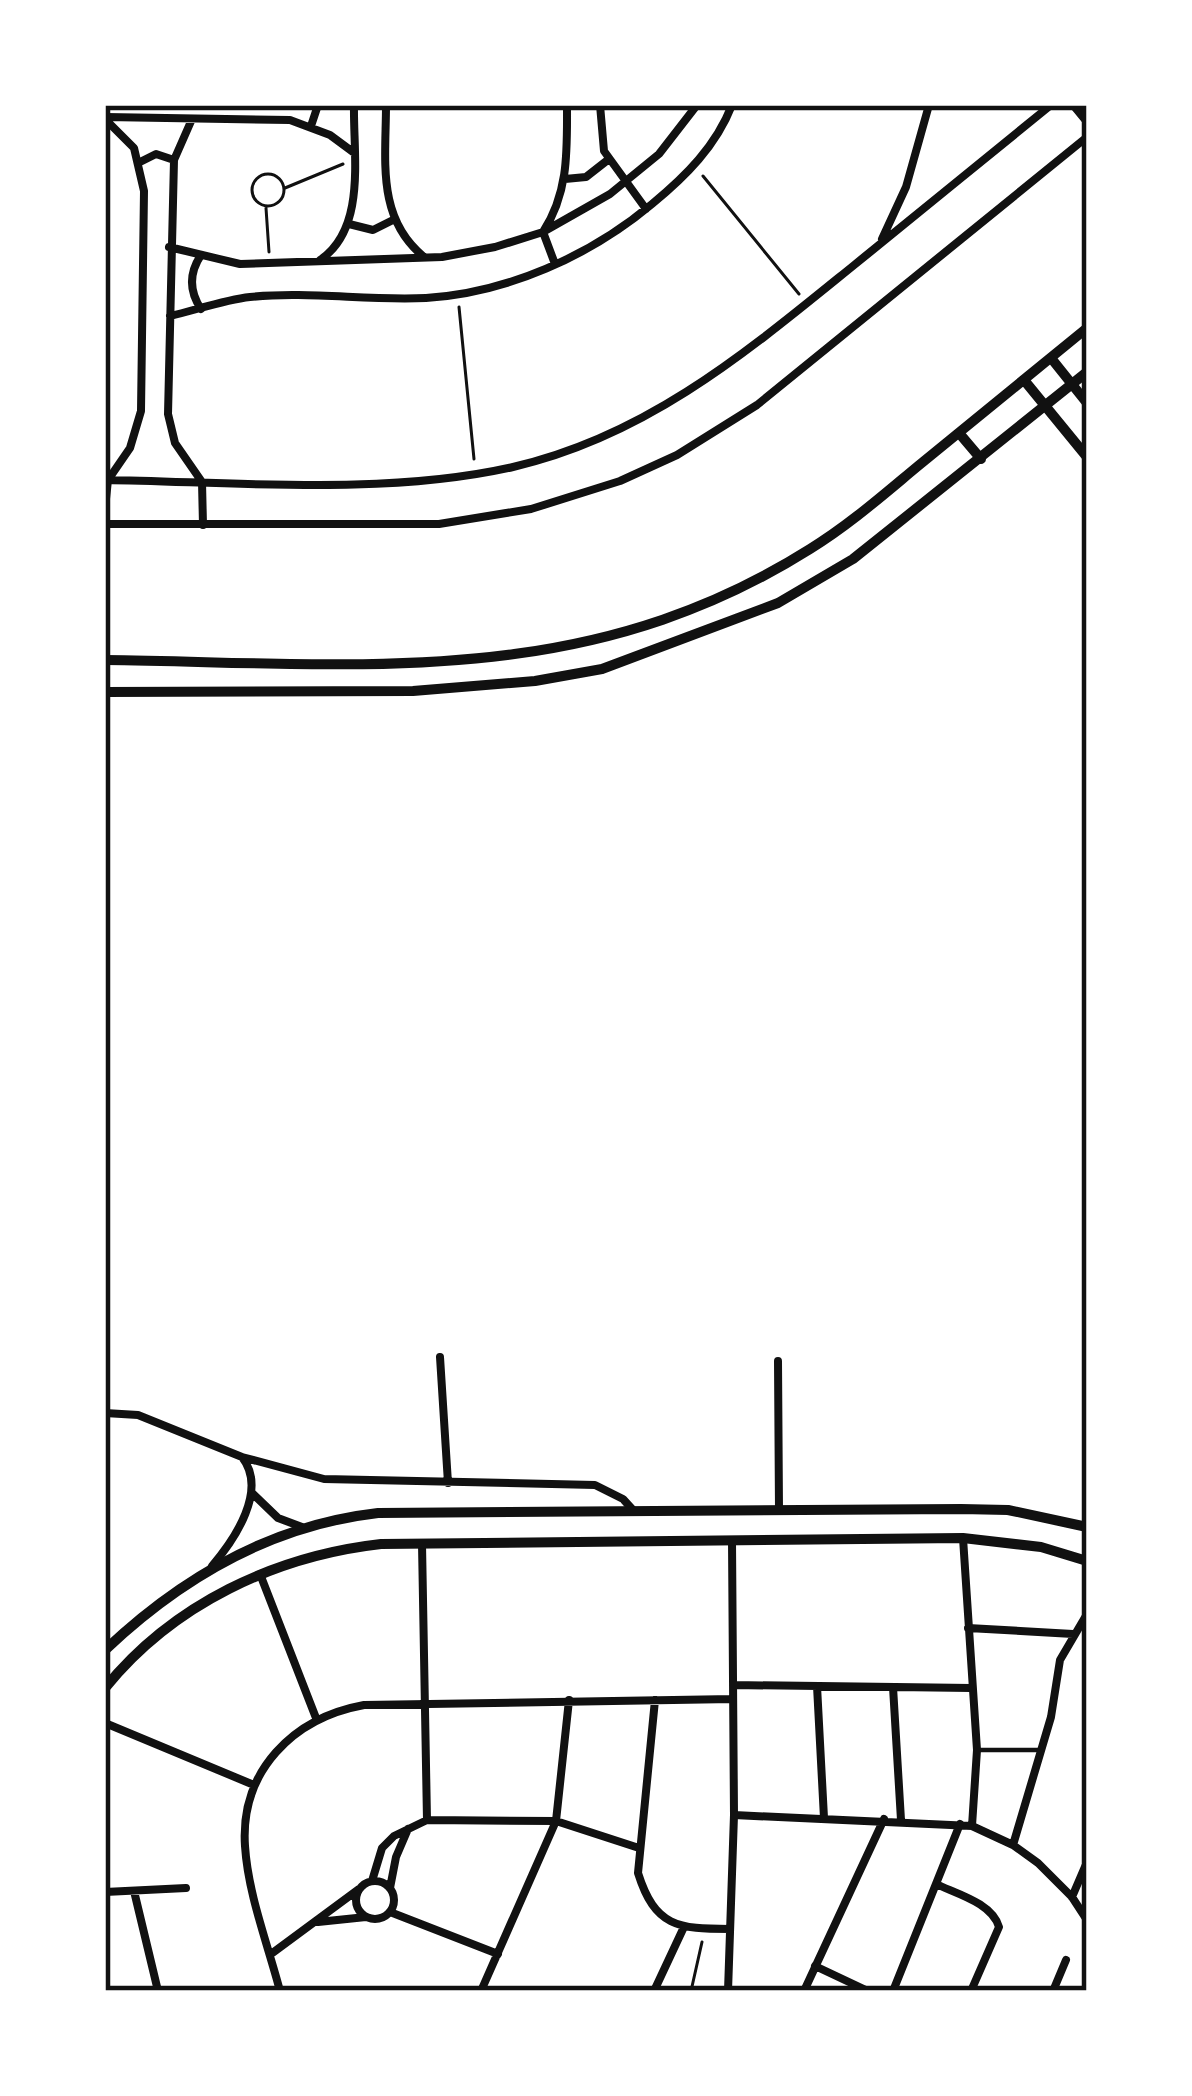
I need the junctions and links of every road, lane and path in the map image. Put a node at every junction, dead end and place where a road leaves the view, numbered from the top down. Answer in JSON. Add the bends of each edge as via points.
{"nodes":[{"id":1,"x":318,"y":105,"type":"edge"},
{"id":2,"x":354,"y":105,"type":"edge"},
{"id":3,"x":386,"y":105,"type":"edge"},
{"id":4,"x":567,"y":105,"type":"edge"},
{"id":5,"x":600,"y":105,"type":"edge"},
{"id":6,"x":697,"y":105,"type":"edge"},
{"id":7,"x":732,"y":105,"type":"edge"},
{"id":8,"x":929,"y":105,"type":"edge"},
{"id":9,"x":1051,"y":105,"type":"edge"},
{"id":10,"x":1073,"y":105,"type":"edge"},
{"id":11,"x":105,"y":118,"type":"edge"},
{"id":12,"x":192,"y":119,"type":"junction"},
{"id":13,"x":1087,"y":122,"type":"edge"},
{"id":14,"x":311,"y":126,"type":"junction"},
{"id":15,"x":1087,"y":137,"type":"edge"},
{"id":16,"x":353,"y":156,"type":"junction"},
{"id":17,"x":609,"y":159,"type":"junction"},
{"id":18,"x":173,"y":160,"type":"junction"},
{"id":19,"x":140,"y":162,"type":"junction"},
{"id":20,"x":694,"y":165,"type":"junction"},
{"id":21,"x":565,"y":178,"type":"junction"},
{"id":22,"x":625,"y":182,"type":"junction"},
{"id":23,"x":284,"y":188,"type":"junction"},
{"id":24,"x":266,"y":206,"type":"junction"},
{"id":25,"x":646,"y":209,"type":"junction"},
{"id":26,"x":394,"y":220,"type":"junction"},
{"id":27,"x":349,"y":224,"type":"junction"},
{"id":28,"x":543,"y":232,"type":"junction"},
{"id":29,"x":879,"y":244,"type":"junction"},
{"id":30,"x":169,"y":247,"type":"junction"},
{"id":31,"x":201,"y":255,"type":"junction"},
{"id":32,"x":425,"y":258,"type":"junction"},
{"id":33,"x":318,"y":262,"type":"junction"},
{"id":34,"x":270,"y":263,"type":"junction"},
{"id":35,"x":555,"y":264,"type":"junction"},
{"id":36,"x":458,"y":294,"type":"junction"},
{"id":37,"x":807,"y":303,"type":"junction"},
{"id":38,"x":201,"y":309,"type":"junction"},
{"id":39,"x":170,"y":316,"type":"junction"},
{"id":40,"x":1087,"y":328,"type":"edge"},
{"id":41,"x":1051,"y":358,"type":"junction"},
{"id":42,"x":1087,"y":372,"type":"edge"},
{"id":43,"x":1024,"y":380,"type":"junction"},
{"id":44,"x":1072,"y":385,"type":"junction"},
{"id":45,"x":1087,"y":403,"type":"edge"},
{"id":46,"x":1045,"y":406,"type":"junction"},
{"id":47,"x":959,"y":433,"type":"junction"},
{"id":48,"x":1087,"y":457,"type":"edge"},
{"id":49,"x":981,"y":459,"type":"junction"},
{"id":50,"x":476,"y":474,"type":"junction"},
{"id":51,"x":106,"y":480,"type":"edge"},
{"id":52,"x":202,"y":482,"type":"junction"},
{"id":53,"x":105,"y":508,"type":"edge"},
{"id":54,"x":105,"y":524,"type":"edge"},
{"id":55,"x":203,"y":525,"type":"junction"},
{"id":56,"x":105,"y":660,"type":"edge"},
{"id":57,"x":105,"y":692,"type":"edge"},
{"id":58,"x":440,"y":1357,"type":"dead end"},
{"id":59,"x":778,"y":1361,"type":"dead end"},
{"id":60,"x":105,"y":1413,"type":"edge"},
{"id":61,"x":242,"y":1456,"type":"junction"},
{"id":62,"x":448,"y":1483,"type":"junction"},
{"id":63,"x":251,"y":1492,"type":"junction"},
{"id":64,"x":779,"y":1510,"type":"junction"},
{"id":65,"x":634,"y":1511,"type":"junction"},
{"id":66,"x":302,"y":1526,"type":"junction"},
{"id":67,"x":1087,"y":1527,"type":"edge"},
{"id":68,"x":963,"y":1538,"type":"junction"},
{"id":69,"x":732,"y":1541,"type":"junction"},
{"id":70,"x":422,"y":1544,"type":"junction"},
{"id":71,"x":1087,"y":1562,"type":"edge"},
{"id":72,"x":207,"y":1572,"type":"junction"},
{"id":73,"x":260,"y":1574,"type":"junction"},
{"id":74,"x":1087,"y":1614,"type":"edge"},
{"id":75,"x":968,"y":1628,"type":"junction"},
{"id":76,"x":1073,"y":1634,"type":"junction"},
{"id":77,"x":105,"y":1651,"type":"edge"},
{"id":78,"x":733,"y":1685,"type":"junction"},
{"id":79,"x":817,"y":1686,"type":"junction"},
{"id":80,"x":893,"y":1687,"type":"junction"},
{"id":81,"x":105,"y":1688,"type":"edge"},
{"id":82,"x":971,"y":1688,"type":"junction"},
{"id":83,"x":569,"y":1700,"type":"junction"},
{"id":84,"x":655,"y":1700,"type":"junction"},
{"id":85,"x":734,"y":1700,"type":"junction"},
{"id":86,"x":425,"y":1701,"type":"junction"},
{"id":87,"x":316,"y":1718,"type":"junction"},
{"id":88,"x":105,"y":1723,"type":"edge"},
{"id":89,"x":977,"y":1750,"type":"junction"},
{"id":90,"x":1042,"y":1750,"type":"junction"},
{"id":91,"x":254,"y":1785,"type":"junction"},
{"id":92,"x":734,"y":1815,"type":"junction"},
{"id":93,"x":824,"y":1818,"type":"junction"},
{"id":94,"x":884,"y":1819,"type":"junction"},
{"id":95,"x":427,"y":1820,"type":"junction"},
{"id":96,"x":901,"y":1820,"type":"junction"},
{"id":97,"x":556,"y":1821,"type":"junction"},
{"id":98,"x":960,"y":1824,"type":"junction"},
{"id":99,"x":972,"y":1826,"type":"junction"},
{"id":100,"x":409,"y":1827,"type":"junction"},
{"id":101,"x":1013,"y":1845,"type":"junction"},
{"id":102,"x":639,"y":1847,"type":"junction"},
{"id":103,"x":1087,"y":1862,"type":"edge"},
{"id":104,"x":372,"y":1882,"type":"junction"},
{"id":105,"x":936,"y":1884,"type":"junction"},
{"id":106,"x":186,"y":1888,"type":"dead end"},
{"id":107,"x":361,"y":1888,"type":"junction"},
{"id":108,"x":390,"y":1888,"type":"junction"},
{"id":109,"x":105,"y":1892,"type":"edge"},
{"id":110,"x":134,"y":1892,"type":"junction"},
{"id":111,"x":1072,"y":1898,"type":"junction"},
{"id":112,"x":390,"y":1912,"type":"junction"},
{"id":113,"x":366,"y":1917,"type":"junction"},
{"id":114,"x":1087,"y":1920,"type":"edge"},
{"id":115,"x":316,"y":1922,"type":"junction"},
{"id":116,"x":683,"y":1929,"type":"junction"},
{"id":117,"x":705,"y":1929,"type":"junction"},
{"id":118,"x":730,"y":1929,"type":"junction"},
{"id":119,"x":271,"y":1954,"type":"junction"},
{"id":120,"x":497,"y":1954,"type":"junction"},
{"id":121,"x":1066,"y":1960,"type":"dead end"},
{"id":122,"x":815,"y":1966,"type":"junction"},
{"id":123,"x":158,"y":1991,"type":"edge"},
{"id":124,"x":280,"y":1991,"type":"edge"},
{"id":125,"x":481,"y":1991,"type":"edge"},
{"id":126,"x":654,"y":1991,"type":"edge"},
{"id":127,"x":692,"y":1991,"type":"edge"},
{"id":128,"x":728,"y":1991,"type":"edge"},
{"id":129,"x":804,"y":1991,"type":"edge"},
{"id":130,"x":868,"y":1991,"type":"edge"},
{"id":131,"x":893,"y":1991,"type":"edge"},
{"id":132,"x":971,"y":1991,"type":"edge"},
{"id":133,"x":1053,"y":1991,"type":"edge"}],
"edges":[{"from":1,"to":14,"type":"street"},
{"from":2,"to":16,"type":"street"},
{"from":3,"to":26,"type":"street","via":[[386,195]]},
{"from":4,"to":21,"type":"street"},
{"from":5,"to":17,"type":"street"},
{"from":6,"to":22,"type":"street"},
{"from":7,"to":20,"type":"street"},
{"from":8,"to":29,"type":"street","via":[[906,187]]},
{"from":9,"to":29,"type":"street"},
{"from":10,"to":13,"type":"street"},
{"from":11,"to":12,"type":"street"},
{"from":11,"to":19,"type":"street"},
{"from":12,"to":14,"type":"street"},
{"from":12,"to":18,"type":"street"},
{"from":14,"to":16,"type":"street"},
{"from":15,"to":55,"type":"street","via":[[757,405],[649,468],[562,501],[470,521]]},
{"from":16,"to":23,"type":"path"},
{"from":16,"to":27,"type":"street"},
{"from":17,"to":21,"type":"street","via":[[586,177]]},
{"from":17,"to":22,"type":"street"},
{"from":18,"to":19,"type":"street","via":[[156,154]]},
{"from":18,"to":30,"type":"street"},
{"from":19,"to":51,"type":"street","via":[[141,412],[130,448]]},
{"from":20,"to":25,"type":"street"},
{"from":20,"to":37,"type":"path"},
{"from":21,"to":28,"type":"street"},
{"from":22,"to":25,"type":"street"},
{"from":22,"to":28,"type":"street"},
{"from":23,"to":24,"type":"path","via":[[279,202]]},
{"from":23,"to":24,"type":"path","via":[[273,176],[257,179],[253,195]]},
{"from":24,"to":34,"type":"path"},
{"from":25,"to":35,"type":"street"},
{"from":26,"to":27,"type":"street","via":[[373,230]]},
{"from":26,"to":32,"type":"street"},
{"from":27,"to":33,"type":"street"},
{"from":28,"to":32,"type":"street"},
{"from":28,"to":35,"type":"street"},
{"from":29,"to":37,"type":"street"},
{"from":30,"to":31,"type":"street"},
{"from":30,"to":39,"type":"street"},
{"from":31,"to":34,"type":"street"},
{"from":31,"to":38,"type":"street","via":[[192,278]]},
{"from":32,"to":33,"type":"street"},
{"from":33,"to":34,"type":"street"},
{"from":35,"to":36,"type":"street"},
{"from":36,"to":38,"type":"street","via":[[255,297]]},
{"from":36,"to":50,"type":"path"},
{"from":37,"to":50,"type":"street","via":[[653,415],[549,458]]},
{"from":38,"to":39,"type":"street"},
{"from":39,"to":52,"type":"street","via":[[170,429]]},
{"from":40,"to":41,"type":"street"},
{"from":41,"to":43,"type":"street"},
{"from":41,"to":44,"type":"street"},
{"from":42,"to":44,"type":"street"},
{"from":43,"to":46,"type":"street"},
{"from":43,"to":47,"type":"street"},
{"from":44,"to":45,"type":"street"},
{"from":44,"to":46,"type":"street"},
{"from":46,"to":48,"type":"street"},
{"from":46,"to":49,"type":"street"},
{"from":47,"to":49,"type":"street"},
{"from":47,"to":56,"type":"street","via":[[779,568],[603,640],[450,662]]},
{"from":49,"to":57,"type":"street","via":[[853,559],[778,603],[602,669],[412,691]]},
{"from":50,"to":52,"type":"street","via":[[381,483]]},
{"from":51,"to":52,"type":"street"},
{"from":51,"to":53,"type":"street"},
{"from":52,"to":55,"type":"street"},
{"from":54,"to":55,"type":"street"},
{"from":58,"to":62,"type":"street"},
{"from":59,"to":64,"type":"street"},
{"from":60,"to":61,"type":"street","via":[[138,1415]]},
{"from":61,"to":62,"type":"street","via":[[324,1479]]},
{"from":61,"to":63,"type":"street"},
{"from":62,"to":65,"type":"street","via":[[596,1485]]},
{"from":63,"to":66,"type":"street","via":[[268,1511]]},
{"from":63,"to":72,"type":"street"},
{"from":64,"to":65,"type":"street"},
{"from":64,"to":67,"type":"street","via":[[1008,1510]]},
{"from":65,"to":66,"type":"street","via":[[378,1513]]},
{"from":66,"to":72,"type":"street"},
{"from":68,"to":69,"type":"street"},
{"from":68,"to":71,"type":"street"},
{"from":68,"to":75,"type":"street"},
{"from":69,"to":70,"type":"street"},
{"from":69,"to":78,"type":"street"},
{"from":70,"to":73,"type":"street","via":[[340,1549]]},
{"from":70,"to":86,"type":"street"},
{"from":72,"to":77,"type":"street"},
{"from":73,"to":81,"type":"street","via":[[180,1618]]},
{"from":73,"to":87,"type":"street"},
{"from":74,"to":76,"type":"street"},
{"from":75,"to":76,"type":"street"},
{"from":75,"to":82,"type":"street"},
{"from":76,"to":90,"type":"street"},
{"from":78,"to":79,"type":"street"},
{"from":78,"to":85,"type":"street"},
{"from":79,"to":80,"type":"street"},
{"from":79,"to":93,"type":"street"},
{"from":80,"to":82,"type":"street"},
{"from":80,"to":96,"type":"street"},
{"from":82,"to":89,"type":"street"},
{"from":83,"to":84,"type":"street"},
{"from":83,"to":86,"type":"street"},
{"from":83,"to":97,"type":"street"},
{"from":84,"to":85,"type":"street"},
{"from":84,"to":102,"type":"street"},
{"from":85,"to":92,"type":"street"},
{"from":86,"to":87,"type":"street"},
{"from":86,"to":95,"type":"street"},
{"from":87,"to":91,"type":"street","via":[[279,1746]]},
{"from":88,"to":91,"type":"street"},
{"from":89,"to":90,"type":"lane"},
{"from":89,"to":99,"type":"street"},
{"from":90,"to":101,"type":"street"},
{"from":91,"to":119,"type":"street","via":[[245,1849]]},
{"from":92,"to":93,"type":"street"},
{"from":92,"to":118,"type":"street"},
{"from":93,"to":94,"type":"street"},
{"from":94,"to":96,"type":"street"},
{"from":94,"to":122,"type":"street"},
{"from":95,"to":97,"type":"street"},
{"from":95,"to":100,"type":"street"},
{"from":96,"to":98,"type":"street"},
{"from":97,"to":102,"type":"street"},
{"from":97,"to":120,"type":"street"},
{"from":98,"to":99,"type":"street"},
{"from":98,"to":105,"type":"street"},
{"from":99,"to":101,"type":"street"},
{"from":100,"to":104,"type":"street","via":[[382,1848]]},
{"from":100,"to":108,"type":"street"},
{"from":101,"to":111,"type":"street"},
{"from":102,"to":116,"type":"street","via":[[645,1897]]},
{"from":103,"to":111,"type":"street"},
{"from":104,"to":107,"type":"street"},
{"from":104,"to":108,"type":"street"},
{"from":105,"to":131,"type":"street"},
{"from":105,"to":132,"type":"street","via":[[998,1920]]},
{"from":106,"to":110,"type":"street"},
{"from":107,"to":113,"type":"street","via":[[356,1900]]},
{"from":107,"to":115,"type":"street"},
{"from":108,"to":112,"type":"street"},
{"from":109,"to":110,"type":"street"},
{"from":110,"to":123,"type":"street"},
{"from":111,"to":114,"type":"street"},
{"from":112,"to":113,"type":"street"},
{"from":112,"to":120,"type":"street"},
{"from":113,"to":115,"type":"street"},
{"from":115,"to":119,"type":"street"},
{"from":116,"to":117,"type":"street"},
{"from":116,"to":126,"type":"street"},
{"from":117,"to":118,"type":"street"},
{"from":117,"to":127,"type":"path"},
{"from":118,"to":128,"type":"street"},
{"from":119,"to":124,"type":"street"},
{"from":120,"to":125,"type":"street"},
{"from":121,"to":133,"type":"street"},
{"from":122,"to":129,"type":"street"},
{"from":122,"to":130,"type":"street"}]}
